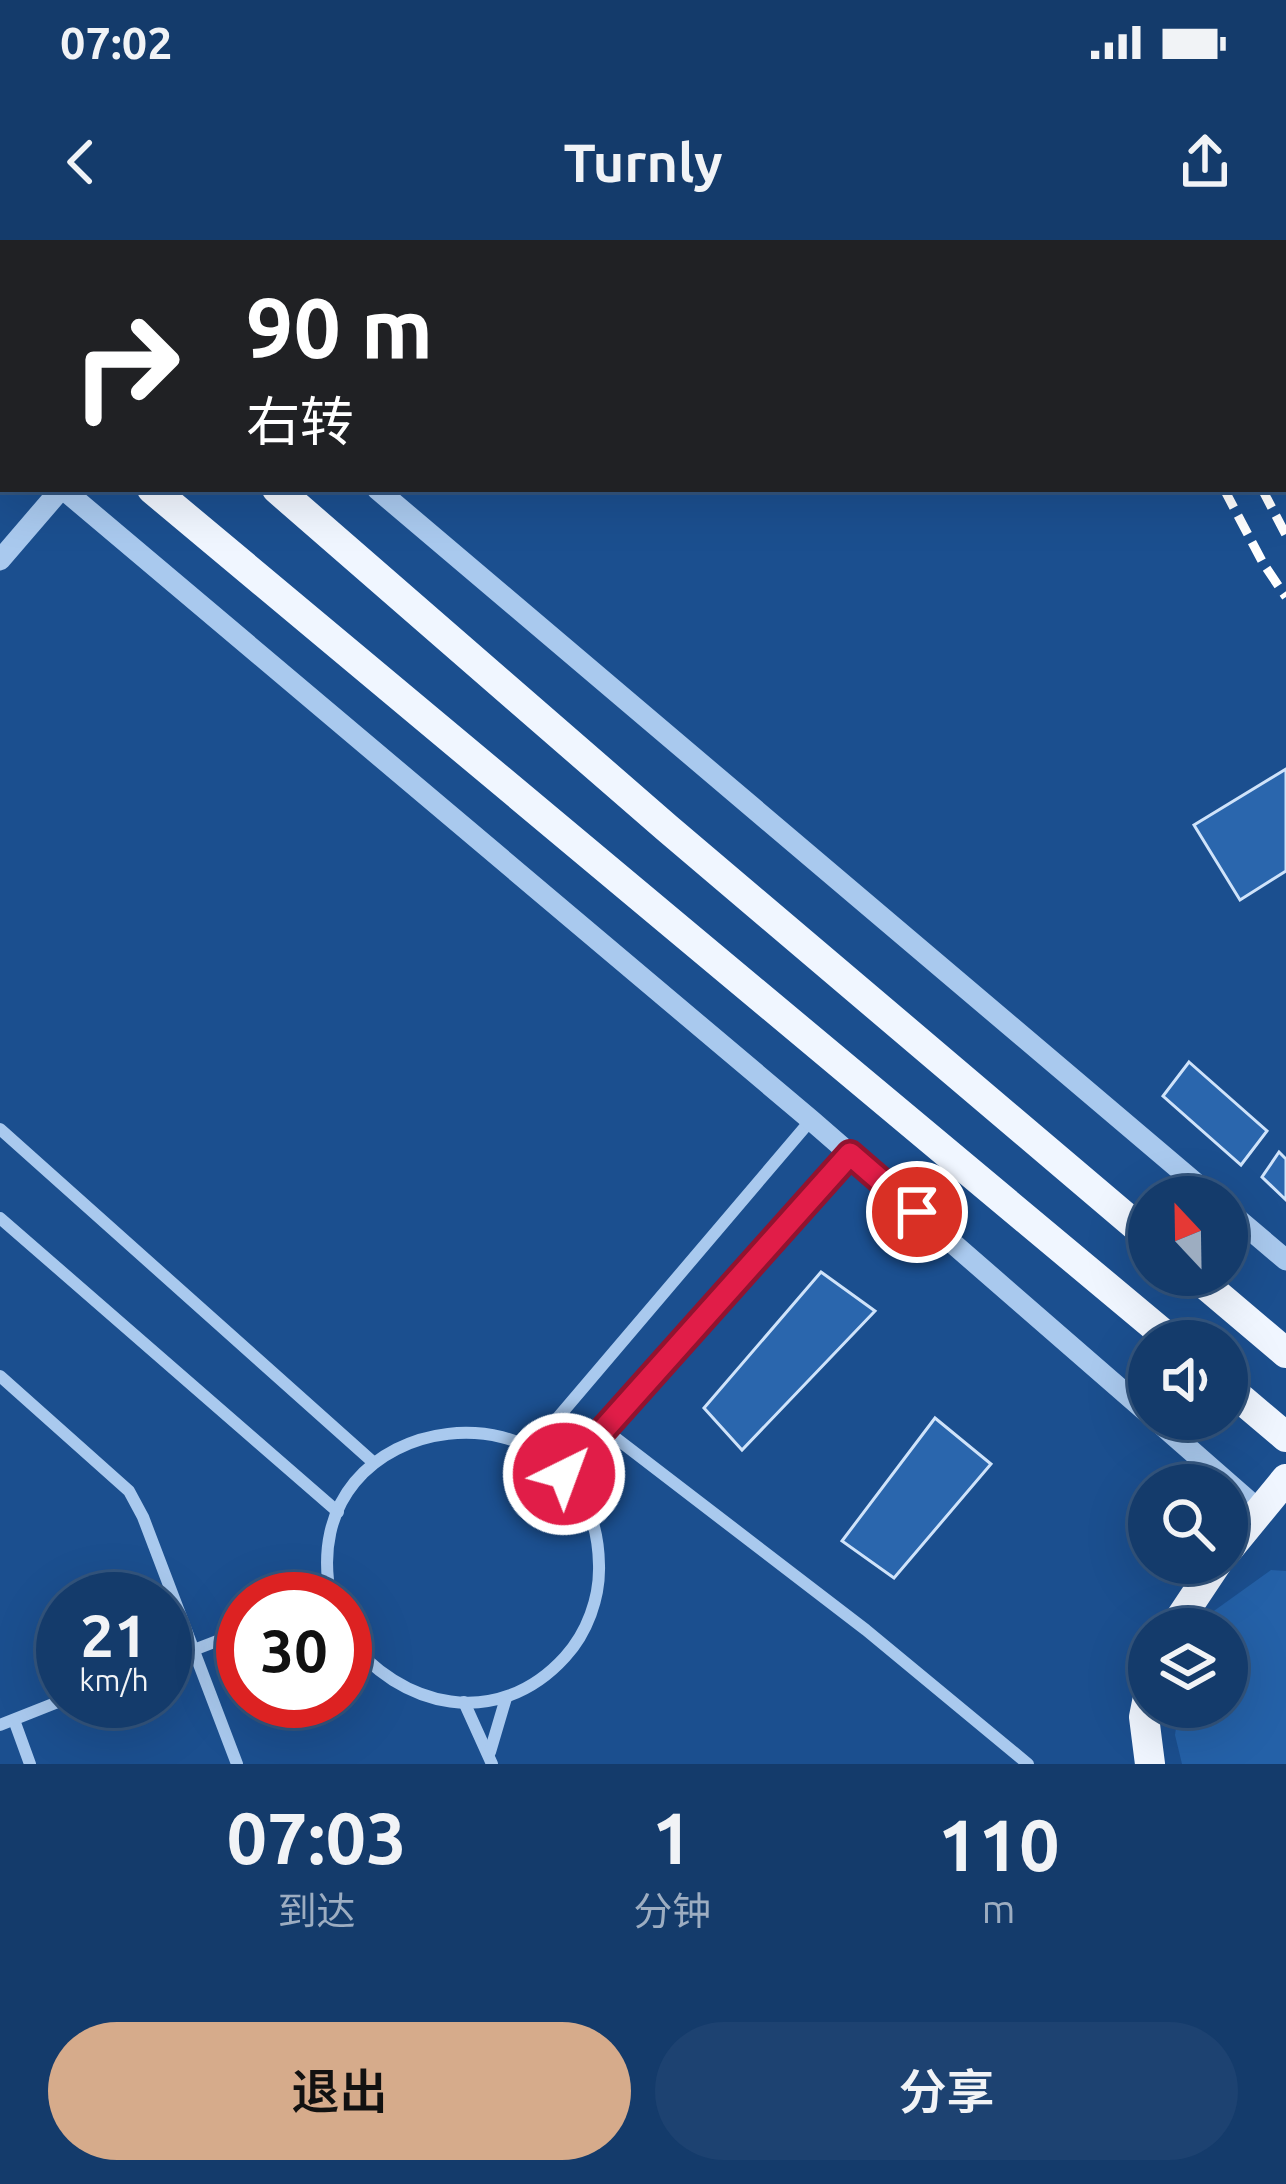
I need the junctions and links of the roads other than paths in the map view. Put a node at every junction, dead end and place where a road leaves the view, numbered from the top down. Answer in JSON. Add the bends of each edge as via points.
{"nodes":[{"id":1,"x":59,"y":492,"type":"edge"},
{"id":2,"x":66,"y":492,"type":"edge"},
{"id":3,"x":156,"y":492,"type":"edge"},
{"id":4,"x":280,"y":492,"type":"edge"},
{"id":5,"x":381,"y":492,"type":"edge"},
{"id":6,"x":0,"y":560,"type":"edge"},
{"id":7,"x":812,"y":1120,"type":"junction"},
{"id":8,"x":0,"y":1129,"type":"edge"},
{"id":9,"x":850,"y":1154,"type":"junction"},
{"id":10,"x":1187,"y":1176,"type":"edge"},
{"id":11,"x":0,"y":1217,"type":"edge"},
{"id":12,"x":1128,"y":1219,"type":"edge"},
{"id":13,"x":1248,"y":1228,"type":"edge"},
{"id":14,"x":1286,"y":1260,"type":"edge"},
{"id":15,"x":1219,"y":1296,"type":"edge"},
{"id":16,"x":1147,"y":1320,"type":"edge"},
{"id":17,"x":1286,"y":1353,"type":"edge"},
{"id":18,"x":0,"y":1376,"type":"edge"},
{"id":19,"x":1128,"y":1395,"type":"edge"},
{"id":20,"x":1248,"y":1405,"type":"edge"},
{"id":21,"x":604,"y":1429,"type":"junction"},
{"id":22,"x":1286,"y":1437,"type":"edge"},
{"id":23,"x":1179,"y":1440,"type":"edge"},
{"id":24,"x":532,"y":1448,"type":"junction"},
{"id":25,"x":374,"y":1463,"type":"junction"},
{"id":26,"x":564,"y":1474,"type":"junction"},
{"id":27,"x":1286,"y":1479,"type":"edge"},
{"id":28,"x":338,"y":1511,"type":"junction"},
{"id":29,"x":1260,"y":1511,"type":"junction"},
{"id":30,"x":1248,"y":1526,"type":"edge"},
{"id":31,"x":163,"y":1572,"type":"edge"},
{"id":32,"x":327,"y":1572,"type":"edge"},
{"id":33,"x":192,"y":1652,"type":"edge"},
{"id":34,"x":372,"y":1665,"type":"edge"},
{"id":35,"x":506,"y":1698,"type":"junction"},
{"id":36,"x":464,"y":1702,"type":"junction"},
{"id":37,"x":36,"y":1711,"type":"edge"},
{"id":38,"x":14,"y":1720,"type":"junction"},
{"id":39,"x":0,"y":1725,"type":"edge"},
{"id":40,"x":1145,"y":1728,"type":"edge"},
{"id":41,"x":490,"y":1758,"type":"edge"},
{"id":42,"x":30,"y":1764,"type":"edge"},
{"id":43,"x":237,"y":1764,"type":"edge"},
{"id":44,"x":1028,"y":1764,"type":"edge"},
{"id":45,"x":1150,"y":1764,"type":"edge"}],
"edges":[{"from":1,"to":6,"type":"street"},
{"from":2,"to":7,"type":"street"},
{"from":3,"to":16,"type":"main road"},
{"from":4,"to":12,"type":"main road"},
{"from":5,"to":10,"type":"street"},
{"from":7,"to":9,"type":"street"},
{"from":7,"to":24,"type":"street"},
{"from":8,"to":25,"type":"street"},
{"from":9,"to":19,"type":"street"},
{"from":9,"to":21,"type":"street"},
{"from":11,"to":28,"type":"street"},
{"from":13,"to":14,"type":"street"},
{"from":15,"to":17,"type":"main road"},
{"from":18,"to":31,"type":"street","via":[[129,1491]]},
{"from":20,"to":22,"type":"main road"},
{"from":21,"to":26,"type":"street"},
{"from":21,"to":44,"type":"street"},
{"from":23,"to":29,"type":"street"},
{"from":24,"to":25,"type":"street","via":[[484,1432],[434,1433]]},
{"from":24,"to":26,"type":"street"},
{"from":25,"to":28,"type":"street"},
{"from":26,"to":35,"type":"street","via":[[593,1523],[600,1580],[566,1657]]},
{"from":27,"to":29,"type":"main road"},
{"from":28,"to":32,"type":"street"},
{"from":29,"to":30,"type":"main road"},
{"from":33,"to":43,"type":"street"},
{"from":34,"to":36,"type":"street","via":[[408,1691]]},
{"from":35,"to":36,"type":"street"},
{"from":35,"to":41,"type":"street"},
{"from":36,"to":41,"type":"street"},
{"from":37,"to":38,"type":"street"},
{"from":38,"to":39,"type":"street"},
{"from":38,"to":42,"type":"street"},
{"from":40,"to":45,"type":"main road"}]}
